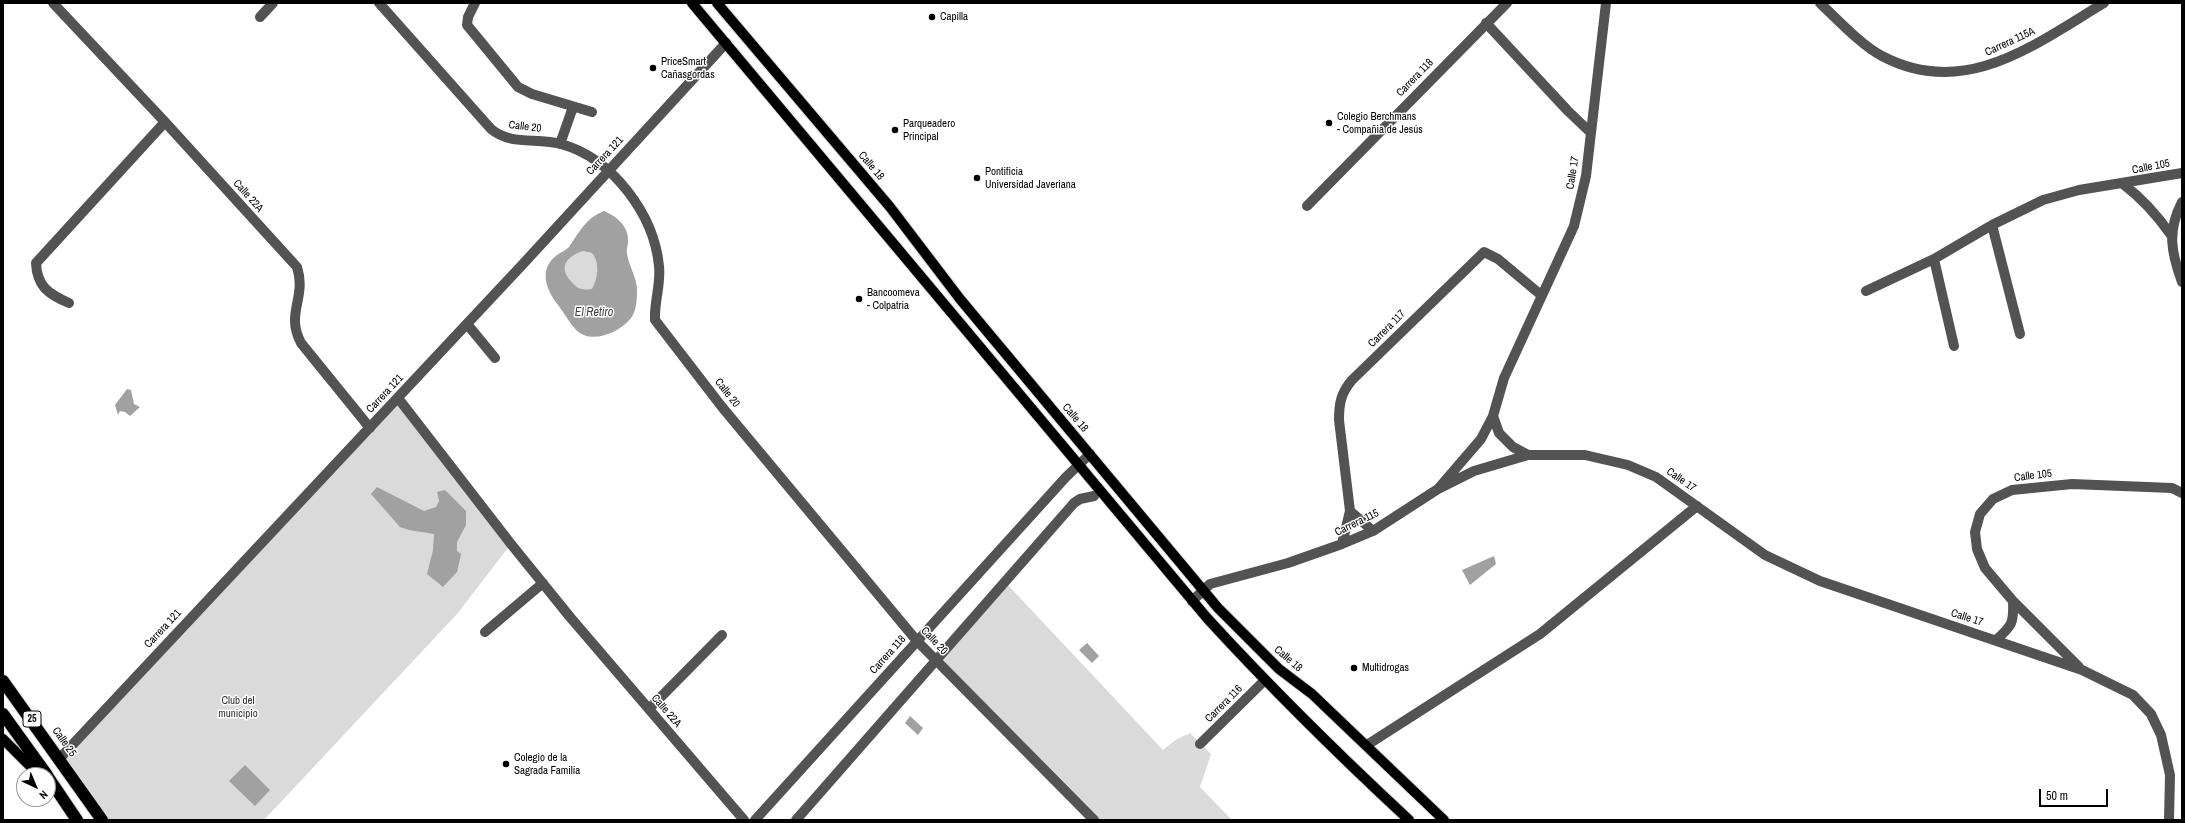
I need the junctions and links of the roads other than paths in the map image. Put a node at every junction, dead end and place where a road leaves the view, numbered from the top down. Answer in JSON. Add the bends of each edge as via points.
{"nodes":[{"id":1,"x":53,"y":3,"type":"edge"},
{"id":2,"x":273,"y":3,"type":"edge"},
{"id":3,"x":379,"y":3,"type":"edge"},
{"id":4,"x":475,"y":3,"type":"edge"},
{"id":5,"x":692,"y":3,"type":"edge"},
{"id":6,"x":717,"y":3,"type":"edge"},
{"id":7,"x":1507,"y":3,"type":"edge"},
{"id":8,"x":1606,"y":3,"type":"edge"},
{"id":9,"x":1820,"y":3,"type":"edge"},
{"id":10,"x":2104,"y":3,"type":"edge"},
{"id":11,"x":260,"y":17,"type":"dead end"},
{"id":12,"x":1486,"y":23,"type":"junction"},
{"id":13,"x":726,"y":43,"type":"junction"},
{"id":14,"x":573,"y":107,"type":"junction"},
{"id":15,"x":592,"y":112,"type":"dead end"},
{"id":16,"x":165,"y":122,"type":"junction"},
{"id":17,"x":1590,"y":132,"type":"junction"},
{"id":18,"x":560,"y":144,"type":"junction"},
{"id":19,"x":608,"y":169,"type":"junction"},
{"id":20,"x":2182,"y":173,"type":"edge"},
{"id":21,"x":2124,"y":184,"type":"junction"},
{"id":22,"x":2182,"y":202,"type":"edge"},
{"id":23,"x":1307,"y":206,"type":"dead end"},
{"id":24,"x":1992,"y":225,"type":"junction"},
{"id":25,"x":2171,"y":235,"type":"junction"},
{"id":26,"x":1934,"y":259,"type":"junction"},
{"id":27,"x":2182,"y":282,"type":"edge"},
{"id":28,"x":1866,"y":291,"type":"dead end"},
{"id":29,"x":1541,"y":295,"type":"junction"},
{"id":30,"x":69,"y":303,"type":"dead end"},
{"id":31,"x":466,"y":324,"type":"junction"},
{"id":32,"x":2020,"y":334,"type":"dead end"},
{"id":33,"x":1954,"y":346,"type":"dead end"},
{"id":34,"x":495,"y":358,"type":"dead end"},
{"id":35,"x":398,"y":398,"type":"junction"},
{"id":36,"x":1492,"y":416,"type":"junction"},
{"id":37,"x":370,"y":428,"type":"junction"},
{"id":38,"x":1090,"y":454,"type":"junction"},
{"id":39,"x":1528,"y":455,"type":"junction"},
{"id":40,"x":1079,"y":464,"type":"junction"},
{"id":41,"x":2182,"y":483,"type":"edge"},
{"id":42,"x":2172,"y":488,"type":"junction"},
{"id":43,"x":1438,"y":489,"type":"junction"},
{"id":44,"x":2182,"y":492,"type":"edge"},
{"id":45,"x":1094,"y":496,"type":"dead end"},
{"id":46,"x":1697,"y":506,"type":"junction"},
{"id":47,"x":1350,"y":511,"type":"junction"},
{"id":48,"x":1373,"y":531,"type":"junction"},
{"id":49,"x":1342,"y":544,"type":"junction"},
{"id":50,"x":543,"y":583,"type":"junction"},
{"id":51,"x":1203,"y":590,"type":"junction"},
{"id":52,"x":1192,"y":601,"type":"junction"},
{"id":53,"x":2013,"y":601,"type":"junction"},
{"id":54,"x":485,"y":632,"type":"dead end"},
{"id":55,"x":722,"y":635,"type":"dead end"},
{"id":56,"x":1996,"y":640,"type":"junction"},
{"id":57,"x":917,"y":642,"type":"junction"},
{"id":58,"x":936,"y":661,"type":"junction"},
{"id":59,"x":2082,"y":670,"type":"junction"},
{"id":60,"x":3,"y":681,"type":"edge"},
{"id":61,"x":1264,"y":681,"type":"junction"},
{"id":62,"x":649,"y":709,"type":"junction"},
{"id":63,"x":3,"y":714,"type":"edge"},
{"id":64,"x":3,"y":740,"type":"edge"},
{"id":65,"x":1200,"y":744,"type":"dead end"},
{"id":66,"x":1367,"y":745,"type":"junction"},
{"id":67,"x":60,"y":758,"type":"junction"},
{"id":68,"x":31,"y":767,"type":"edge"},
{"id":69,"x":41,"y":767,"type":"edge"},
{"id":70,"x":56,"y":788,"type":"edge"},
{"id":71,"x":56,"y":793,"type":"edge"},
{"id":72,"x":65,"y":801,"type":"junction"},
{"id":73,"x":77,"y":820,"type":"edge"},
{"id":74,"x":102,"y":820,"type":"edge"},
{"id":75,"x":744,"y":820,"type":"edge"},
{"id":76,"x":755,"y":820,"type":"edge"},
{"id":77,"x":796,"y":820,"type":"edge"},
{"id":78,"x":1094,"y":820,"type":"edge"},
{"id":79,"x":1409,"y":820,"type":"edge"},
{"id":80,"x":1444,"y":820,"type":"edge"},
{"id":81,"x":2170,"y":820,"type":"edge"}],
"edges":[{"from":1,"to":16,"type":"street","name":"Calle 22A"},
{"from":2,"to":11,"type":"street"},
{"from":3,"to":18,"type":"street","name":"Calle 20","via":[[499,136]]},
{"from":4,"to":14,"type":"street","via":[[467,25],[518,87]]},
{"from":5,"to":13,"type":"main road"},
{"from":6,"to":38,"type":"main road","name":"Calle 18","via":[[890,207],[960,299]]},
{"from":7,"to":12,"type":"street","name":"Carrera 118"},
{"from":8,"to":17,"type":"street","name":"Calle 17"},
{"from":9,"to":10,"type":"street","name":"Carrera 115A","via":[[1882,56],[1908,67],[1934,73],[1993,65],[2027,49]]},
{"from":12,"to":17,"type":"street"},
{"from":12,"to":23,"type":"street","name":"Carrera 118"},
{"from":13,"to":19,"type":"street","name":"Carrera 121"},
{"from":13,"to":40,"type":"main road","via":[[914,271]]},
{"from":14,"to":15,"type":"street"},
{"from":14,"to":18,"type":"street"},
{"from":16,"to":30,"type":"street","via":[[36,263],[37,276],[43,286],[54,297]]},
{"from":16,"to":37,"type":"street","name":"Calle 22A","via":[[297,267],[301,280],[294,321],[295,332],[301,343]]},
{"from":17,"to":29,"type":"street","name":"Calle 17","via":[[1586,176],[1574,226]]},
{"from":18,"to":19,"type":"street","name":"Calle 20","via":[[584,153]]},
{"from":19,"to":31,"type":"street","name":"Carrera 121"},
{"from":19,"to":57,"type":"street","name":"Calle 20","via":[[647,221],[656,247],[660,285],[654,305],[655,320],[722,407]]},
{"from":20,"to":21,"type":"street","name":"Calle 105"},
{"from":21,"to":24,"type":"street","name":"Calle 105","via":[[2079,190],[2043,200]]},
{"from":21,"to":25,"type":"street","name":"Calle 105","via":[[2149,207]]},
{"from":22,"to":25,"type":"street"},
{"from":24,"to":26,"type":"street","name":"Calle 105"},
{"from":24,"to":32,"type":"street"},
{"from":25,"to":27,"type":"street","via":[[2176,266]]},
{"from":26,"to":28,"type":"street","name":"Calle 105"},
{"from":26,"to":33,"type":"street"},
{"from":29,"to":36,"type":"street","name":"Calle 17","via":[[1504,378]]},
{"from":29,"to":47,"type":"street","name":"Carrera 117","via":[[1498,259],[1484,252],[1352,380],[1342,392],[1339,406]]},
{"from":31,"to":34,"type":"street"},
{"from":31,"to":35,"type":"street","name":"Carrera 121"},
{"from":35,"to":37,"type":"street","name":"Carrera 121"},
{"from":35,"to":50,"type":"street","name":"Calle 22A"},
{"from":36,"to":39,"type":"street","via":[[1499,433],[1513,447]]},
{"from":36,"to":43,"type":"street","name":"Calle 17","via":[[1481,439]]},
{"from":37,"to":67,"type":"street","name":"Carrera 121"},
{"from":38,"to":40,"type":"street","name":"Carrera 118"},
{"from":38,"to":51,"type":"main road","name":"Calle 18"},
{"from":39,"to":43,"type":"street","name":"Carrera 115","via":[[1474,471]]},
{"from":39,"to":46,"type":"street","name":"Calle 17","via":[[1585,455],[1628,465],[1656,478]]},
{"from":40,"to":52,"type":"main road"},
{"from":40,"to":57,"type":"street","name":"Carrera 118"},
{"from":41,"to":42,"type":"street","name":"Calle 105"},
{"from":42,"to":44,"type":"street","name":"Calle 105"},
{"from":42,"to":53,"type":"street","name":"Calle 105","via":[[2072,484],[2012,490],[1993,500],[1980,514],[1975,532],[1977,549],[1985,568]]},
{"from":43,"to":48,"type":"street","name":"Carrera 115"},
{"from":45,"to":58,"type":"street","via":[[1074,503]]},
{"from":46,"to":56,"type":"street","name":"Calle 17","via":[[1766,555],[1820,581]]},
{"from":46,"to":66,"type":"street","via":[[1540,634]]},
{"from":47,"to":48,"type":"street"},
{"from":47,"to":49,"type":"street","name":"Carrera 117"},
{"from":48,"to":49,"type":"street","name":"Carrera 115"},
{"from":49,"to":51,"type":"street","name":"Carrera 115","via":[[1288,563],[1210,584]]},
{"from":50,"to":54,"type":"street"},
{"from":50,"to":62,"type":"street","name":"Calle 22A"},
{"from":51,"to":52,"type":"street","name":"Carrera 115"},
{"from":51,"to":66,"type":"main road","name":"Calle 18","via":[[1279,669],[1312,694]]},
{"from":52,"to":61,"type":"main road"},
{"from":53,"to":56,"type":"street","via":[[2011,627]]},
{"from":53,"to":59,"type":"street","name":"Calle 105"},
{"from":55,"to":62,"type":"street"},
{"from":56,"to":59,"type":"street","name":"Calle 17"},
{"from":57,"to":58,"type":"street","name":"Calle 20"},
{"from":57,"to":76,"type":"street","name":"Carrera 118"},
{"from":58,"to":77,"type":"street"},
{"from":58,"to":78,"type":"street","name":"Calle 20"},
{"from":59,"to":81,"type":"street","name":"Calle 17","via":[[2133,694],[2151,714],[2162,735],[2170,775]]},
{"from":60,"to":67,"type":"highway","name":"Calle 25","number":"25"},
{"from":61,"to":65,"type":"street","name":"Carrera 116"},
{"from":61,"to":79,"type":"main road"},
{"from":62,"to":75,"type":"street","name":"Calle 22A"},
{"from":63,"to":69,"type":"highway","number":"25"},
{"from":64,"to":68,"type":"main road"},
{"from":66,"to":80,"type":"main road","name":"Calle 18"},
{"from":67,"to":74,"type":"highway","name":"Calle 25","number":"25"},
{"from":70,"to":72,"type":"highway","number":"25"},
{"from":71,"to":72,"type":"main road","number":"25"},
{"from":72,"to":73,"type":"highway","number":"25"}]}
